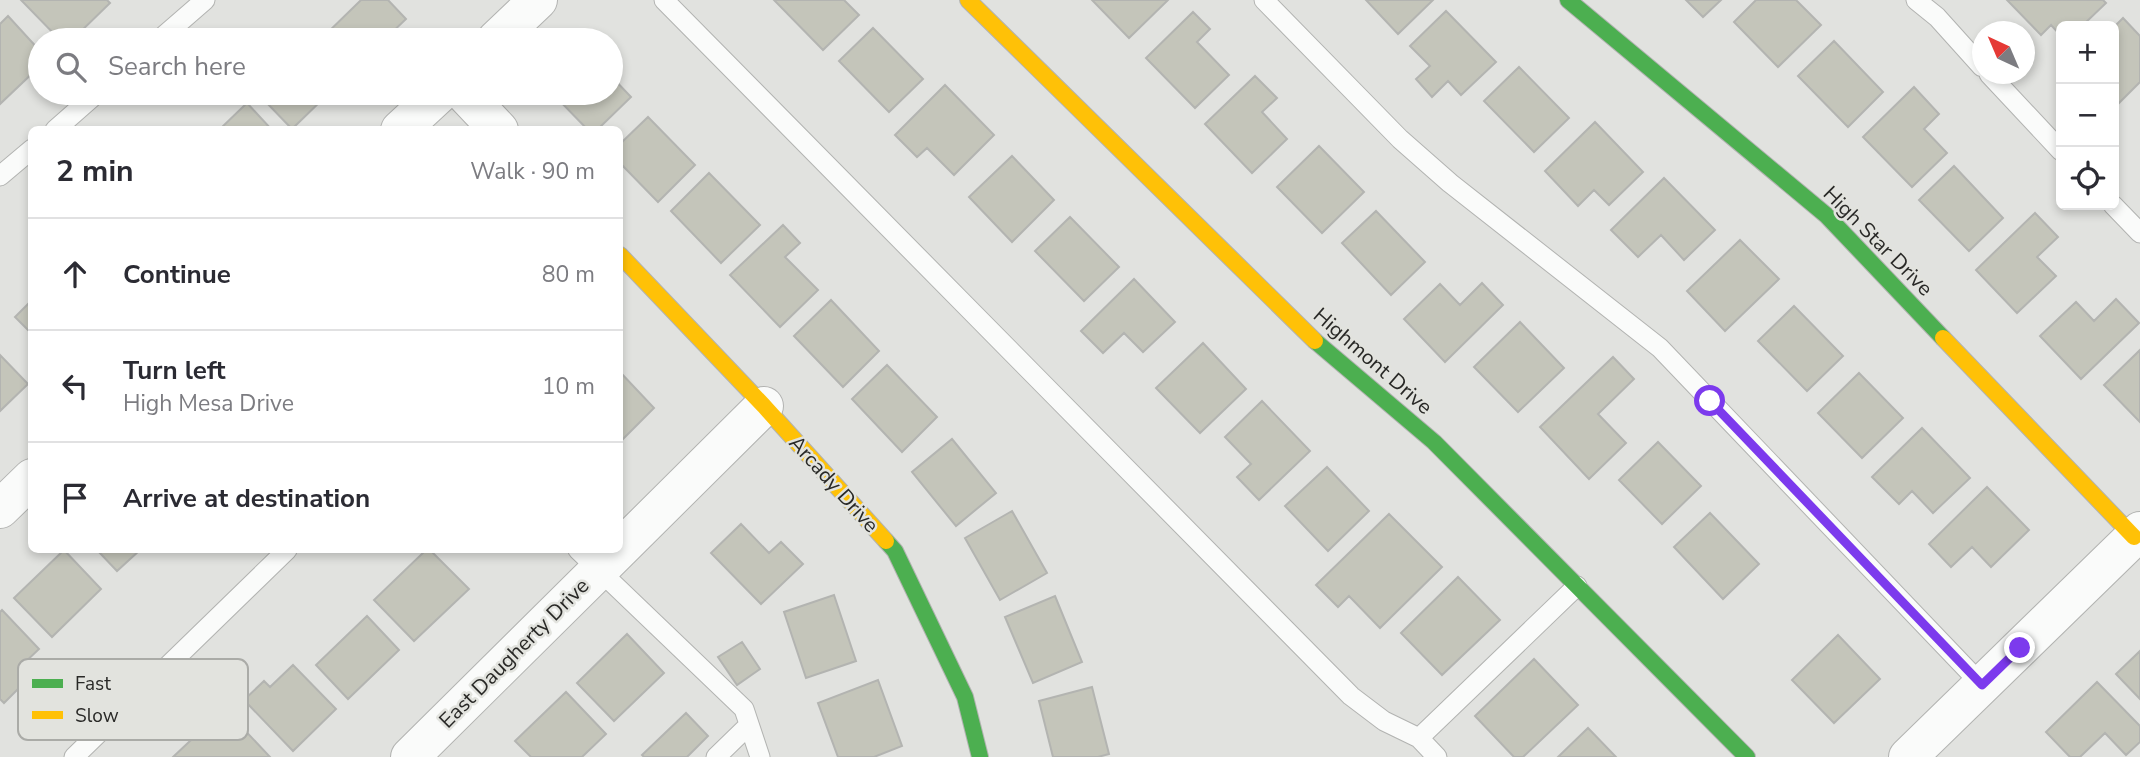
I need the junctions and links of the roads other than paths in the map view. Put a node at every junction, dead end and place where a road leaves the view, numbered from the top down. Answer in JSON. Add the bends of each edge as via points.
{"nodes":[{"id":1,"x":205,"y":0,"type":"edge"},
{"id":2,"x":538,"y":0,"type":"edge"},
{"id":3,"x":664,"y":0,"type":"edge"},
{"id":4,"x":968,"y":0,"type":"edge"},
{"id":5,"x":1264,"y":0,"type":"edge"},
{"id":6,"x":1568,"y":0,"type":"edge"},
{"id":7,"x":1916,"y":0,"type":"edge"},
{"id":8,"x":173,"y":28,"type":"edge"},
{"id":9,"x":509,"y":28,"type":"edge"},
{"id":10,"x":1972,"y":55,"type":"edge"},
{"id":11,"x":1998,"y":84,"type":"edge"},
{"id":12,"x":83,"y":105,"type":"edge"},
{"id":13,"x":427,"y":105,"type":"edge"},
{"id":14,"x":475,"y":105,"type":"edge"},
{"id":15,"x":60,"y":126,"type":"edge"},
{"id":16,"x":404,"y":126,"type":"edge"},
{"id":17,"x":495,"y":126,"type":"edge"},
{"id":18,"x":2057,"y":147,"type":"edge"},
{"id":19,"x":28,"y":152,"type":"edge"},
{"id":20,"x":0,"y":176,"type":"edge"},
{"id":21,"x":2118,"y":210,"type":"edge"},
{"id":22,"x":2140,"y":233,"type":"edge"},
{"id":23,"x":623,"y":258,"type":"edge"},
{"id":24,"x":764,"y":406,"type":"junction"},
{"id":25,"x":28,"y":482,"type":"edge"},
{"id":26,"x":0,"y":509,"type":"edge"},
{"id":27,"x":2137,"y":534,"type":"edge"},
{"id":28,"x":623,"y":537,"type":"edge"},
{"id":29,"x":284,"y":553,"type":"edge"},
{"id":30,"x":604,"y":555,"type":"edge"},
{"id":31,"x":1577,"y":586,"type":"junction"},
{"id":32,"x":175,"y":659,"type":"edge"},
{"id":33,"x":1982,"y":685,"type":"junction"},
{"id":34,"x":749,"y":725,"type":"junction"},
{"id":35,"x":1419,"y":738,"type":"junction"},
{"id":36,"x":91,"y":740,"type":"edge"},
{"id":37,"x":74,"y":757,"type":"edge"},
{"id":38,"x":410,"y":757,"type":"edge"},
{"id":39,"x":716,"y":757,"type":"edge"},
{"id":40,"x":760,"y":757,"type":"edge"},
{"id":41,"x":980,"y":757,"type":"edge"},
{"id":42,"x":1437,"y":757,"type":"edge"},
{"id":43,"x":1747,"y":757,"type":"edge"},
{"id":44,"x":1908,"y":757,"type":"edge"}],
"edges":[{"from":1,"to":8,"type":"lane"},
{"from":2,"to":9,"type":"street"},
{"from":3,"to":35,"type":"lane","via":[[1351,696],[1384,721]]},
{"from":4,"to":31,"type":"street","name":"Highmont Drive","via":[[1307,334],[1434,442]]},
{"from":5,"to":33,"type":"lane","via":[[1400,139],[1450,183],[1660,348]]},
{"from":6,"to":27,"type":"street","name":"High Star Drive","via":[[1826,215]]},
{"from":7,"to":10,"type":"lane"},
{"from":11,"to":18,"type":"lane"},
{"from":12,"to":15,"type":"lane"},
{"from":13,"to":16,"type":"street"},
{"from":14,"to":17,"type":"street"},
{"from":19,"to":20,"type":"lane"},
{"from":21,"to":22,"type":"lane"},
{"from":23,"to":24,"type":"street","name":"Arcady Drive"},
{"from":24,"to":28,"type":"street","name":"East Daugherty Drive"},
{"from":24,"to":41,"type":"street","name":"Arcady Drive","via":[[895,551],[965,697]]},
{"from":25,"to":26,"type":"street"},
{"from":27,"to":33,"type":"street"},
{"from":29,"to":32,"type":"lane"},
{"from":30,"to":34,"type":"lane","via":[[744,709]]},
{"from":30,"to":38,"type":"street","name":"East Daugherty Drive"},
{"from":31,"to":35,"type":"lane"},
{"from":31,"to":43,"type":"street","name":"Highmont Drive"},
{"from":33,"to":44,"type":"street"},
{"from":34,"to":39,"type":"lane"},
{"from":34,"to":40,"type":"lane"},
{"from":35,"to":42,"type":"lane"},
{"from":36,"to":37,"type":"lane"}]}
